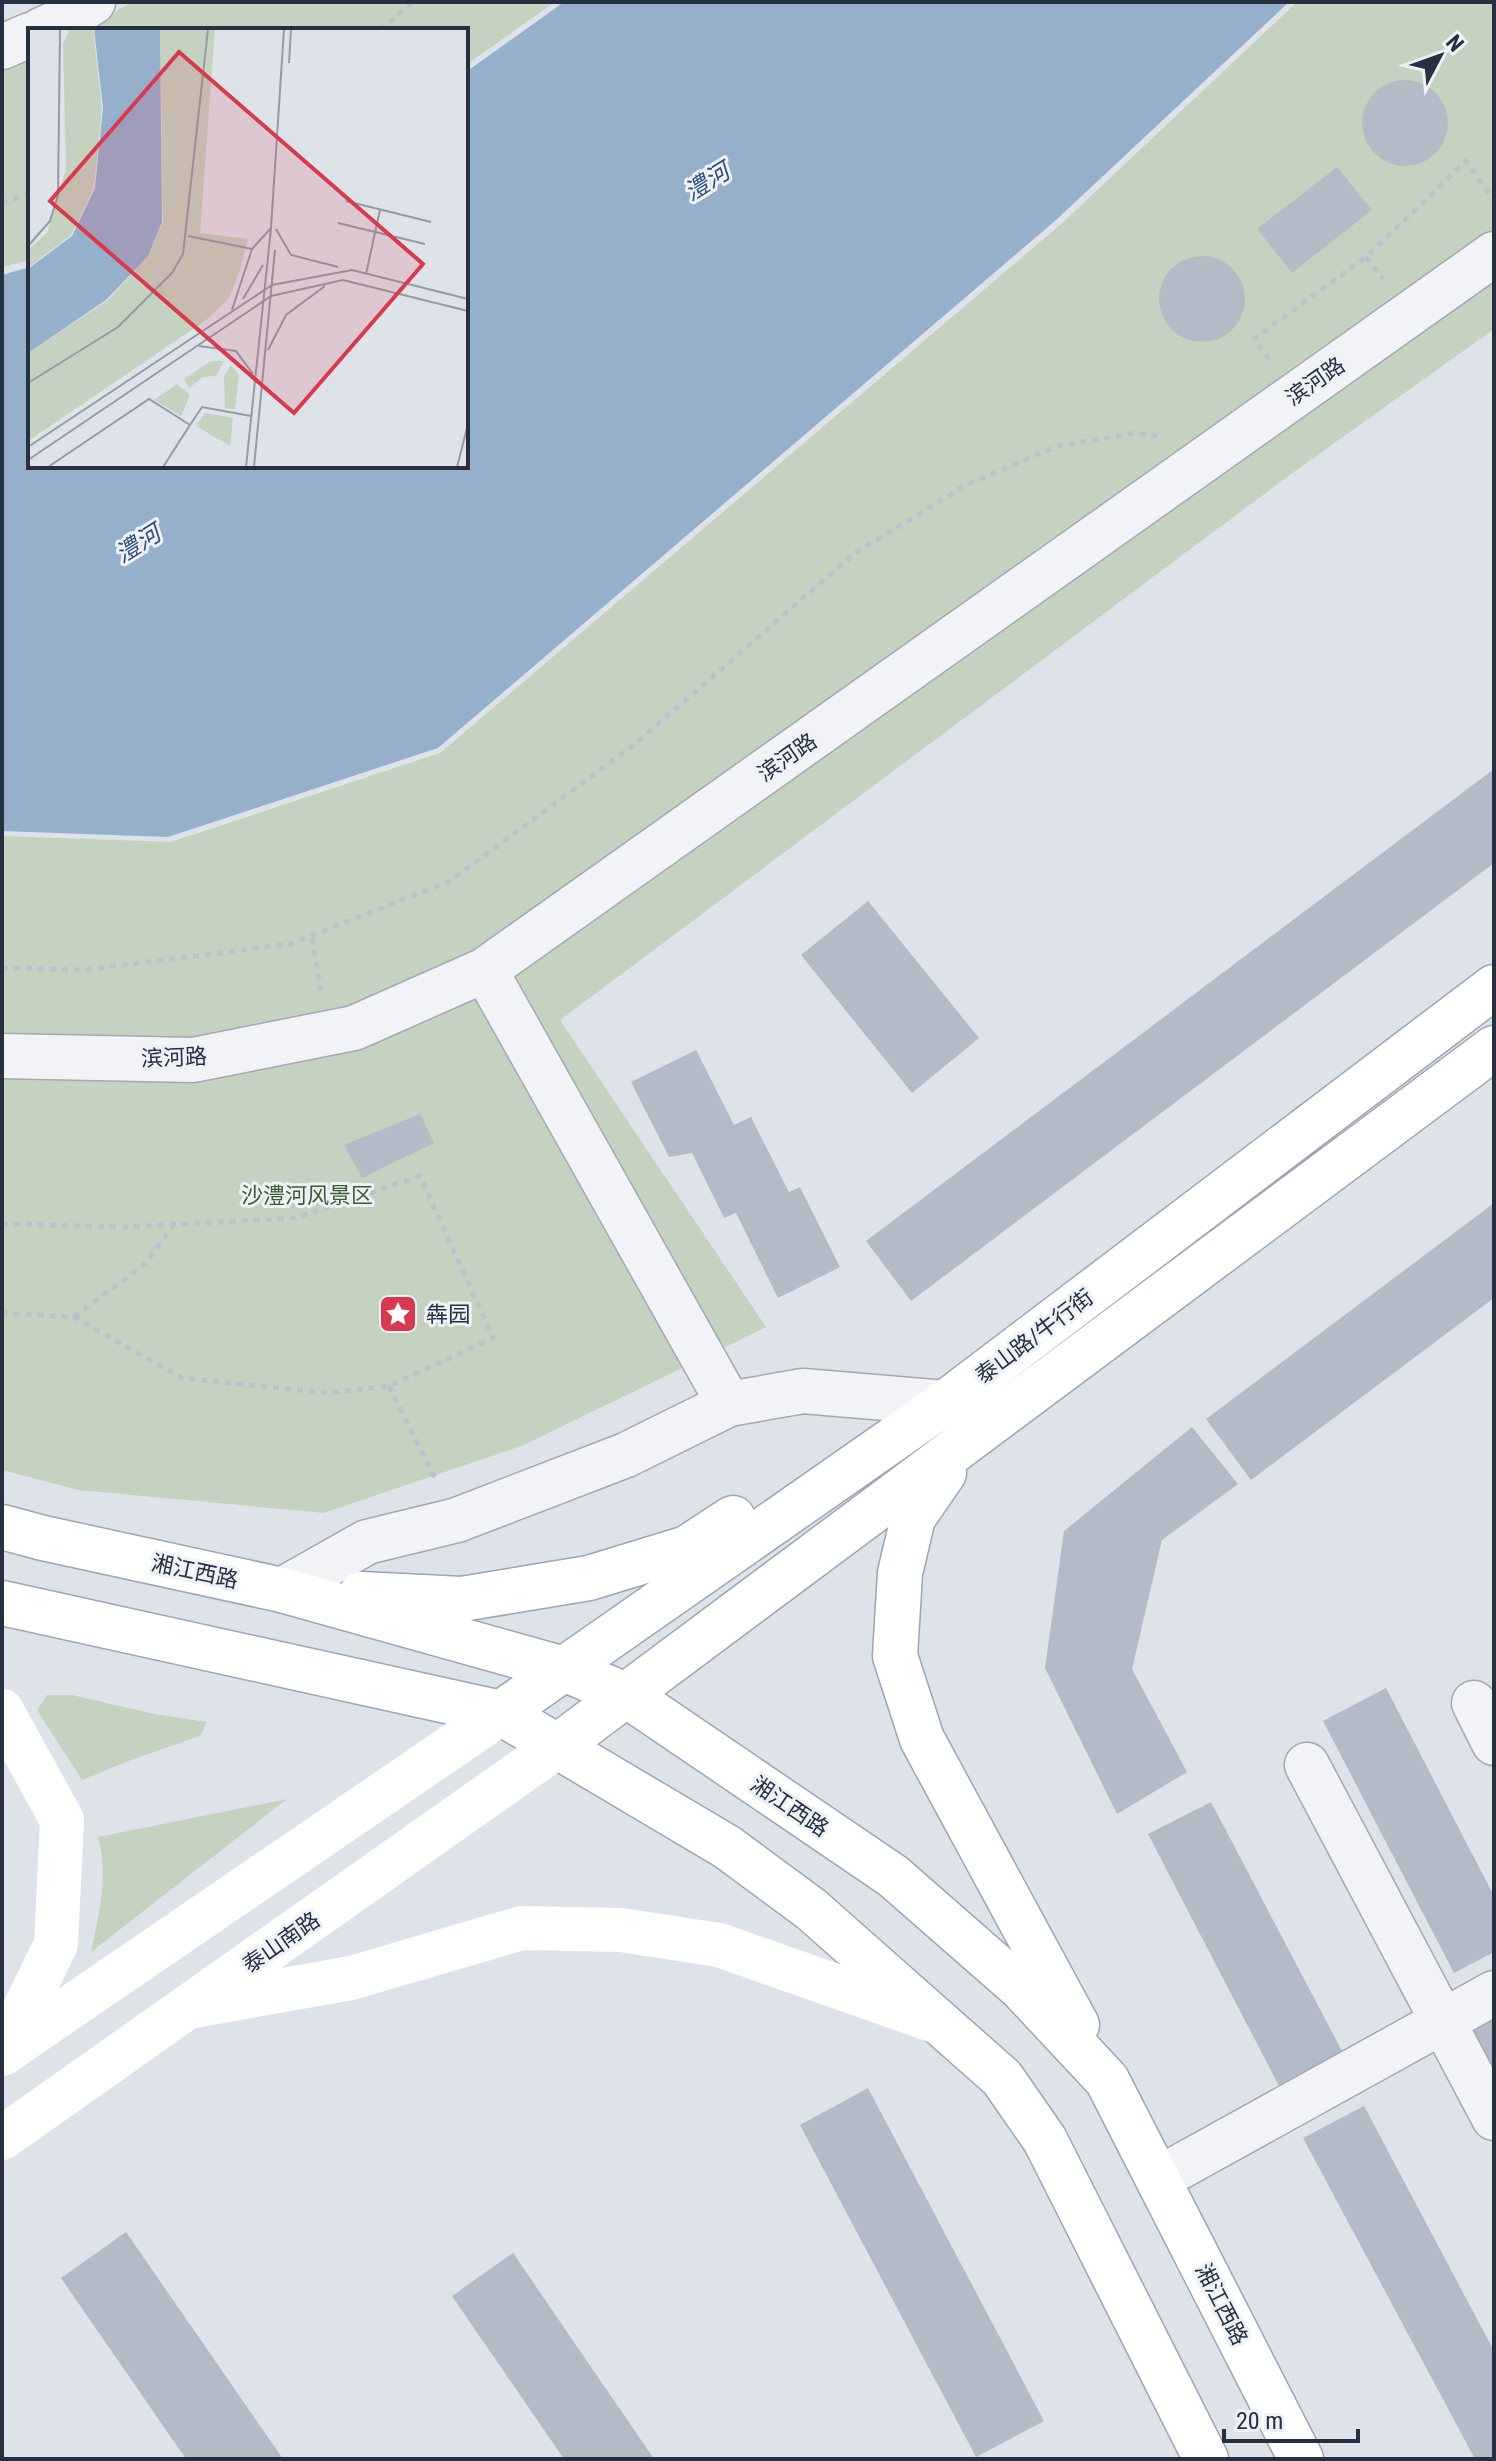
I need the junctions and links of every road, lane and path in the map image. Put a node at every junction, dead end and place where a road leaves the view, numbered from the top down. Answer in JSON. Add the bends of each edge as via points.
{"nodes":[{"id":1,"x":93,"y":2,"type":"edge"},
{"id":2,"x":413,"y":2,"type":"edge"},
{"id":3,"x":45,"y":28,"type":"edge"},
{"id":4,"x":382,"y":28,"type":"edge"},
{"id":5,"x":28,"y":36,"type":"edge"},
{"id":6,"x":2,"y":47,"type":"edge"},
{"id":7,"x":28,"y":195,"type":"edge"},
{"id":8,"x":1494,"y":201,"type":"edge"},
{"id":9,"x":2,"y":203,"type":"edge"},
{"id":10,"x":1494,"y":254,"type":"edge"},
{"id":11,"x":1295,"y":395,"type":"junction"},
{"id":12,"x":1204,"y":460,"type":"junction"},
{"id":13,"x":2,"y":968,"type":"edge"},
{"id":14,"x":485,"y":970,"type":"junction"},
{"id":15,"x":1494,"y":987,"type":"edge"},
{"id":16,"x":1494,"y":1048,"type":"edge"},
{"id":17,"x":2,"y":1056,"type":"edge"},
{"id":18,"x":2,"y":1224,"type":"edge"},
{"id":19,"x":174,"y":1224,"type":"junction"},
{"id":20,"x":2,"y":1313,"type":"edge"},
{"id":21,"x":74,"y":1317,"type":"junction"},
{"id":22,"x":389,"y":1386,"type":"junction"},
{"id":23,"x":945,"y":1403,"type":"junction"},
{"id":24,"x":729,"y":1404,"type":"junction"},
{"id":25,"x":966,"y":1443,"type":"junction"},
{"id":26,"x":457,"y":1520,"type":"junction"},
{"id":27,"x":2,"y":1527,"type":"edge"},
{"id":28,"x":282,"y":1590,"type":"junction"},
{"id":29,"x":2,"y":1603,"type":"edge"},
{"id":30,"x":564,"y":1669,"type":"junction"},
{"id":31,"x":628,"y":1696,"type":"junction"},
{"id":32,"x":1474,"y":1703,"type":"dead end"},
{"id":33,"x":2,"y":1711,"type":"edge"},
{"id":34,"x":501,"y":1713,"type":"junction"},
{"id":35,"x":1494,"y":1743,"type":"edge"},
{"id":36,"x":559,"y":1745,"type":"junction"},
{"id":37,"x":1307,"y":1765,"type":"dead end"},
{"id":38,"x":1494,"y":1993,"type":"edge"},
{"id":39,"x":188,"y":2007,"type":"junction"},
{"id":40,"x":1444,"y":2020,"type":"junction"},
{"id":41,"x":943,"y":2024,"type":"junction"},
{"id":42,"x":2,"y":2054,"type":"edge"},
{"id":43,"x":1107,"y":2080,"type":"junction"},
{"id":44,"x":1494,"y":2118,"type":"edge"},
{"id":45,"x":2,"y":2138,"type":"edge"},
{"id":46,"x":1158,"y":2179,"type":"junction"},
{"id":47,"x":1206,"y":2459,"type":"edge"},
{"id":48,"x":1301,"y":2459,"type":"edge"}],
"edges":[{"from":1,"to":3,"type":"street"},
{"from":2,"to":4,"type":"path"},
{"from":5,"to":6,"type":"street"},
{"from":7,"to":9,"type":"path"},
{"from":8,"to":11,"type":"path","via":[[1466,161],[1366,257],[1254,339]]},
{"from":10,"to":11,"type":"street","name":"滨河路"},
{"from":11,"to":12,"type":"street","name":"滨河路"},
{"from":12,"to":13,"type":"path","via":[[1172,437],[1134,433],[1058,446],[968,484],[855,553],[635,744],[450,881],[290,944],[83,970]]},
{"from":12,"to":14,"type":"street","name":"滨河路"},
{"from":14,"to":17,"type":"street","name":"滨河路","via":[[354,1028],[193,1060]]},
{"from":14,"to":24,"type":"street"},
{"from":15,"to":23,"type":"main road","name":"泰山路/牛行街"},
{"from":16,"to":25,"type":"main road","name":"泰山路/牛行街"},
{"from":18,"to":19,"type":"path"},
{"from":19,"to":21,"type":"path","via":[[145,1264]]},
{"from":19,"to":22,"type":"path","via":[[295,1218],[420,1176],[493,1338]]},
{"from":20,"to":21,"type":"path"},
{"from":21,"to":22,"type":"path","via":[[182,1378],[328,1393]]},
{"from":22,"to":26,"type":"path"},
{"from":23,"to":24,"type":"street","via":[[803,1391]]},
{"from":23,"to":28,"type":"main road","via":[[853,1440],[687,1548],[589,1578],[462,1599]]},
{"from":23,"to":30,"type":"main road","name":"泰山路/牛行街"},
{"from":24,"to":26,"type":"street","via":[[626,1455]]},
{"from":25,"to":31,"type":"main road","name":"泰山路/牛行街"},
{"from":25,"to":43,"type":"main road","via":[[913,1518],[900,1573],[895,1656],[922,1739]]},
{"from":26,"to":28,"type":"street","via":[[367,1542]]},
{"from":27,"to":28,"type":"main road","name":"湘江西路"},
{"from":28,"to":30,"type":"main road","name":"湘江西路"},
{"from":29,"to":34,"type":"main road"},
{"from":30,"to":31,"type":"main road","name":"湘江西路"},
{"from":30,"to":34,"type":"main road","name":"泰山路/牛行街"},
{"from":31,"to":36,"type":"main road","name":"泰山南路"},
{"from":31,"to":43,"type":"main road","name":"湘江西路","via":[[893,1876],[1021,1988]]},
{"from":32,"to":35,"type":"street"},
{"from":33,"to":42,"type":"main road","via":[[62,1820],[56,1944]]},
{"from":34,"to":36,"type":"main road"},
{"from":34,"to":42,"type":"main road"},
{"from":36,"to":39,"type":"main road","name":"泰山南路"},
{"from":36,"to":41,"type":"main road","via":[[727,1847],[811,1909]]},
{"from":37,"to":40,"type":"street"},
{"from":38,"to":40,"type":"street"},
{"from":39,"to":41,"type":"main road","via":[[351,1978],[522,1928],[607,1930],[719,1945]]},
{"from":39,"to":45,"type":"main road","name":"泰山南路"},
{"from":40,"to":44,"type":"street"},
{"from":40,"to":46,"type":"street"},
{"from":41,"to":47,"type":"main road","via":[[1002,2078],[1045,2140]]},
{"from":43,"to":46,"type":"main road","name":"湘江西路"},
{"from":46,"to":48,"type":"main road","name":"湘江西路"}]}
